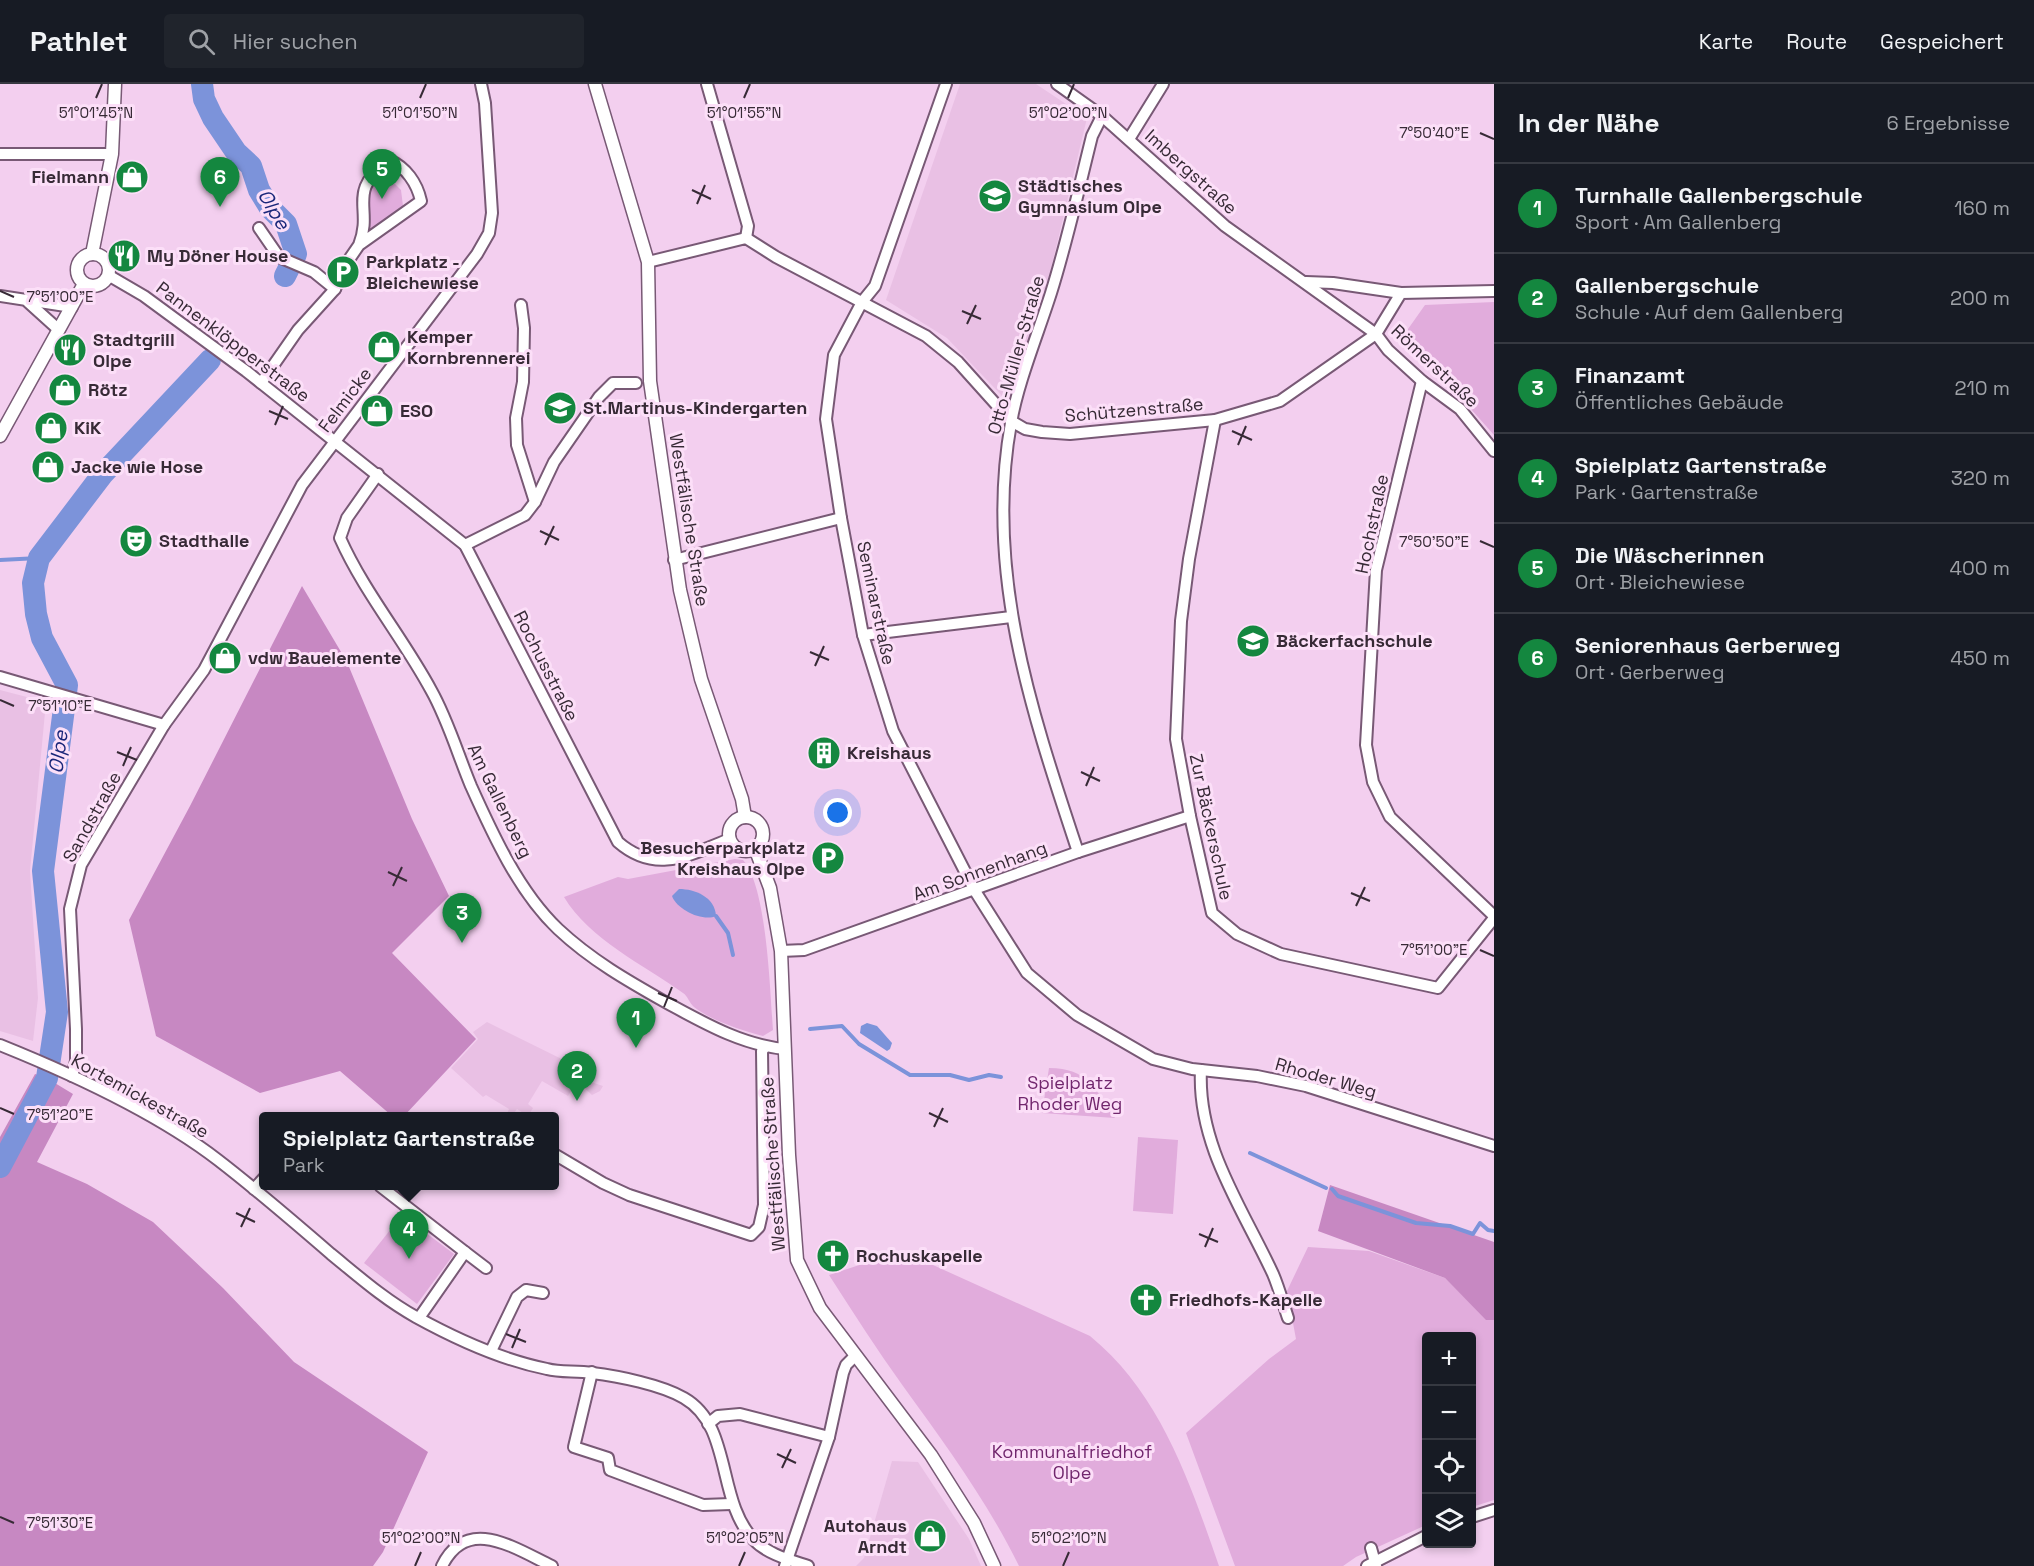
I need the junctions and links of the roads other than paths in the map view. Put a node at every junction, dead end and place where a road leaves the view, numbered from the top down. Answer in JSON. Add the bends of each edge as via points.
{"nodes":[{"id":1,"x":115,"y":84,"type":"edge"},
{"id":2,"x":482,"y":84,"type":"edge"},
{"id":3,"x":595,"y":84,"type":"edge"},
{"id":4,"x":707,"y":84,"type":"edge"},
{"id":5,"x":946,"y":84,"type":"edge"},
{"id":6,"x":1057,"y":84,"type":"edge"},
{"id":7,"x":1163,"y":84,"type":"edge"},
{"id":8,"x":1101,"y":116,"type":"junction"},
{"id":9,"x":1129,"y":139,"type":"junction"},
{"id":10,"x":0,"y":154,"type":"edge"},
{"id":11,"x":112,"y":154,"type":"junction"},
{"id":12,"x":259,"y":228,"type":"dead end"},
{"id":13,"x":746,"y":238,"type":"junction"},
{"id":14,"x":359,"y":245,"type":"junction"},
{"id":15,"x":92,"y":254,"type":"junction"},
{"id":16,"x":648,"y":262,"type":"junction"},
{"id":17,"x":108,"y":275,"type":"junction"},
{"id":18,"x":1306,"y":282,"type":"junction"},
{"id":19,"x":84,"y":284,"type":"junction"},
{"id":20,"x":335,"y":289,"type":"junction"},
{"id":21,"x":1494,"y":291,"type":"edge"},
{"id":22,"x":1401,"y":293,"type":"junction"},
{"id":23,"x":0,"y":296,"type":"edge"},
{"id":24,"x":25,"y":300,"type":"junction"},
{"id":25,"x":862,"y":302,"type":"junction"},
{"id":26,"x":521,"y":305,"type":"dead end"},
{"id":27,"x":72,"y":307,"type":"junction"},
{"id":28,"x":59,"y":330,"type":"junction"},
{"id":29,"x":1376,"y":334,"type":"junction"},
{"id":30,"x":1422,"y":381,"type":"junction"},
{"id":31,"x":261,"y":383,"type":"junction"},
{"id":32,"x":636,"y":383,"type":"dead end"},
{"id":33,"x":1215,"y":420,"type":"junction"},
{"id":34,"x":1011,"y":422,"type":"junction"},
{"id":35,"x":0,"y":436,"type":"edge"},
{"id":36,"x":335,"y":440,"type":"junction"},
{"id":37,"x":1494,"y":451,"type":"edge"},
{"id":38,"x":378,"y":474,"type":"junction"},
{"id":39,"x":536,"y":502,"type":"junction"},
{"id":40,"x":841,"y":518,"type":"junction"},
{"id":41,"x":465,"y":545,"type":"junction"},
{"id":42,"x":674,"y":560,"type":"junction"},
{"id":43,"x":1011,"y":617,"type":"junction"},
{"id":44,"x":863,"y":635,"type":"junction"},
{"id":45,"x":0,"y":677,"type":"edge"},
{"id":46,"x":164,"y":725,"type":"junction"},
{"id":47,"x":1190,"y":816,"type":"junction"},
{"id":48,"x":745,"y":817,"type":"junction"},
{"id":49,"x":730,"y":839,"type":"junction"},
{"id":50,"x":755,"y":848,"type":"junction"},
{"id":51,"x":1078,"y":852,"type":"junction"},
{"id":52,"x":975,"y":891,"type":"junction"},
{"id":53,"x":1494,"y":917,"type":"edge"},
{"id":54,"x":781,"y":951,"type":"junction"},
{"id":55,"x":0,"y":1045,"type":"edge"},
{"id":56,"x":765,"y":1047,"type":"junction"},
{"id":57,"x":785,"y":1049,"type":"junction"},
{"id":58,"x":1145,"y":1055,"type":"joint"},
{"id":59,"x":1201,"y":1070,"type":"junction"},
{"id":60,"x":72,"y":1076,"type":"junction"},
{"id":61,"x":1494,"y":1146,"type":"edge"},
{"id":62,"x":559,"y":1156,"type":"edge"},
{"id":63,"x":259,"y":1184,"type":"edge"},
{"id":64,"x":254,"y":1189,"type":"junction"},
{"id":65,"x":386,"y":1190,"type":"edge"},
{"id":66,"x":465,"y":1252,"type":"junction"},
{"id":67,"x":486,"y":1268,"type":"dead end"},
{"id":68,"x":543,"y":1293,"type":"dead end"},
{"id":69,"x":419,"y":1318,"type":"junction"},
{"id":70,"x":1288,"y":1318,"type":"dead end"},
{"id":71,"x":491,"y":1352,"type":"junction"},
{"id":72,"x":855,"y":1356,"type":"junction"},
{"id":73,"x":592,"y":1372,"type":"junction"},
{"id":74,"x":708,"y":1424,"type":"junction"},
{"id":75,"x":829,"y":1437,"type":"junction"},
{"id":76,"x":731,"y":1504,"type":"junction"},
{"id":77,"x":1494,"y":1510,"type":"edge"},
{"id":78,"x":1476,"y":1516,"type":"edge"},
{"id":79,"x":1422,"y":1538,"type":"edge"},
{"id":80,"x":1371,"y":1548,"type":"dead end"},
{"id":81,"x":785,"y":1562,"type":"edge"},
{"id":82,"x":1373,"y":1564,"type":"edge"},
{"id":83,"x":442,"y":1566,"type":"edge"},
{"id":84,"x":552,"y":1566,"type":"edge"},
{"id":85,"x":808,"y":1566,"type":"edge"},
{"id":86,"x":994,"y":1566,"type":"edge"}],
"edges":[{"from":1,"to":11,"type":"street"},
{"from":2,"to":36,"type":"street","name":"Felmicke","via":[[492,213],[489,233]]},
{"from":3,"to":16,"type":"street","name":"Westfälische Straße"},
{"from":4,"to":13,"type":"street","via":[[748,226]]},
{"from":5,"to":25,"type":"street","name":"Seminarstraße","via":[[875,286]]},
{"from":6,"to":8,"type":"street","name":"Imbergstraße"},
{"from":7,"to":9,"type":"street"},
{"from":8,"to":9,"type":"street","name":"Imbergstraße"},
{"from":8,"to":34,"type":"street","name":"Otto-Müller-Straße"},
{"from":9,"to":18,"type":"street","name":"Imbergstraße","via":[[1225,226]]},
{"from":10,"to":11,"type":"street"},
{"from":11,"to":15,"type":"street"},
{"from":12,"to":20,"type":"street","via":[[279,257],[317,274]]},
{"from":13,"to":16,"type":"street"},
{"from":13,"to":25,"type":"street"},
{"from":14,"to":14,"type":"street","via":[[421,201],[418,187],[399,164],[389,160],[373,172],[363,189],[363,237]]},
{"from":14,"to":20,"type":"street"},
{"from":15,"to":17,"type":"street","via":[[107,261]]},
{"from":15,"to":19,"type":"street","via":[[78,264],[77,274]]},
{"from":16,"to":42,"type":"street","name":"Westfälische Straße","via":[[650,381]]},
{"from":17,"to":19,"type":"street","via":[[100,285]]},
{"from":17,"to":31,"type":"street","name":"Pannenklöpperstraße","via":[[144,296]]},
{"from":18,"to":22,"type":"street"},
{"from":18,"to":29,"type":"street","name":"Imbergstraße"},
{"from":19,"to":27,"type":"street"},
{"from":20,"to":31,"type":"street","via":[[298,330]]},
{"from":21,"to":22,"type":"street"},
{"from":22,"to":29,"type":"street"},
{"from":23,"to":24,"type":"street"},
{"from":24,"to":27,"type":"street"},
{"from":24,"to":28,"type":"street"},
{"from":25,"to":34,"type":"street","via":[[926,336],[958,362]]},
{"from":25,"to":40,"type":"street","name":"Seminarstraße","via":[[834,355],[826,419]]},
{"from":26,"to":39,"type":"street","via":[[523,372],[516,418],[517,445]]},
{"from":27,"to":28,"type":"street"},
{"from":28,"to":35,"type":"street"},
{"from":29,"to":30,"type":"street","name":"Römerstraße"},
{"from":29,"to":33,"type":"street","name":"Schützenstraße","via":[[1280,401]]},
{"from":30,"to":37,"type":"street","name":"Römerstraße","via":[[1460,409]]},
{"from":30,"to":53,"type":"street","name":"Hochstraße","via":[[1376,570],[1366,745],[1373,783],[1390,817]]},
{"from":31,"to":36,"type":"street","name":"Pannenklöpperstraße"},
{"from":32,"to":39,"type":"street","via":[[613,383],[599,397],[554,462]]},
{"from":33,"to":34,"type":"street","name":"Schützenstraße","via":[[1070,434],[1025,429]]},
{"from":33,"to":47,"type":"street","name":"Zur Bäckerschule","via":[[1181,621],[1176,739]]},
{"from":34,"to":43,"type":"street","name":"Otto-Müller-Straße","via":[[1004,496]]},
{"from":36,"to":38,"type":"street","name":"Rochusstraße"},
{"from":36,"to":46,"type":"street","name":"Felmicke","via":[[302,485],[204,670]]},
{"from":38,"to":41,"type":"street","name":"Rochusstraße"},
{"from":38,"to":56,"type":"street","name":"Am Gallenberg","via":[[347,518],[340,538],[358,574],[432,691],[506,859],[556,928],[587,954],[622,978],[724,1033]]},
{"from":39,"to":41,"type":"street","via":[[525,515]]},
{"from":40,"to":42,"type":"street"},
{"from":40,"to":44,"type":"street","name":"Seminarstraße"},
{"from":41,"to":49,"type":"street","name":"Rochusstraße","via":[[618,842],[629,852],[651,861],[696,852]]},
{"from":42,"to":48,"type":"street","name":"Westfälische Straße","via":[[701,679]]},
{"from":43,"to":44,"type":"street"},
{"from":43,"to":51,"type":"street","name":"Otto-Müller-Straße","via":[[1025,686]]},
{"from":44,"to":52,"type":"street","name":"Seminarstraße","via":[[893,731]]},
{"from":45,"to":46,"type":"street"},
{"from":46,"to":60,"type":"street","name":"Sandstraße","via":[[90,849],[76,882],[70,909],[76,1029]]},
{"from":47,"to":51,"type":"street","name":"Am Sonnenhang"},
{"from":47,"to":53,"type":"street","name":"Zur Bäckerschule","via":[[1212,913],[1237,934],[1281,954],[1438,988]]},
{"from":48,"to":49,"type":"street","via":[[731,826]]},
{"from":48,"to":50,"type":"street","via":[[758,821],[763,830],[762,842]]},
{"from":49,"to":50,"type":"street","via":[[742,850]]},
{"from":50,"to":54,"type":"street","name":"Westfälische Straße","via":[[770,888]]},
{"from":51,"to":52,"type":"street","name":"Am Sonnenhang"},
{"from":52,"to":54,"type":"street","name":"Am Sonnenhang","via":[[804,950]]},
{"from":52,"to":58,"type":"street","name":"Seminarstraße","via":[[1027,973],[1077,1015]]},
{"from":54,"to":57,"type":"street","name":"Westfälische Straße"},
{"from":55,"to":60,"type":"street","name":"Kortemickestraße"},
{"from":56,"to":57,"type":"street","name":"Am Gallenberg"},
{"from":56,"to":62,"type":"street","via":[[761,1085],[764,1205],[759,1227],[751,1235],[629,1195]]},
{"from":57,"to":72,"type":"street","name":"Westfälische Straße","via":[[797,1260],[820,1308]]},
{"from":58,"to":59,"type":"street","name":"Rhoder Weg","via":[[1177,1067]]},
{"from":59,"to":61,"type":"street","name":"Rhoder Weg","via":[[1306,1086]]},
{"from":59,"to":70,"type":"street","via":[[1204,1107],[1216,1160],[1274,1276]]},
{"from":60,"to":64,"type":"street","name":"Kortemickestraße","via":[[172,1129]]},
{"from":63,"to":64,"type":"street"},
{"from":64,"to":69,"type":"street","name":"Kortemickestraße","via":[[374,1289]]},
{"from":65,"to":66,"type":"street"},
{"from":66,"to":67,"type":"street"},
{"from":66,"to":69,"type":"street"},
{"from":68,"to":71,"type":"street","via":[[526,1290],[517,1297]]},
{"from":69,"to":71,"type":"street","name":"Kortemickestraße"},
{"from":71,"to":73,"type":"street","name":"Kortemickestraße","via":[[549,1370]]},
{"from":72,"to":75,"type":"street","via":[[843,1373]]},
{"from":72,"to":86,"type":"street","name":"Westfälische Straße","via":[[931,1455],[977,1528]]},
{"from":73,"to":74,"type":"street","name":"Kortemickestraße","via":[[643,1383],[684,1398]]},
{"from":73,"to":76,"type":"street","via":[[574,1447],[608,1458],[610,1470],[703,1505]]},
{"from":74,"to":75,"type":"street","via":[[718,1416],[740,1414]]},
{"from":74,"to":76,"type":"street"},
{"from":75,"to":81,"type":"street"},
{"from":76,"to":81,"type":"street","via":[[754,1541]]},
{"from":77,"to":78,"type":"street"},
{"from":79,"to":82,"type":"street"},
{"from":80,"to":82,"type":"street"},
{"from":81,"to":85,"type":"street"},
{"from":83,"to":84,"type":"street","via":[[450,1551],[466,1539],[482,1538]]}]}
